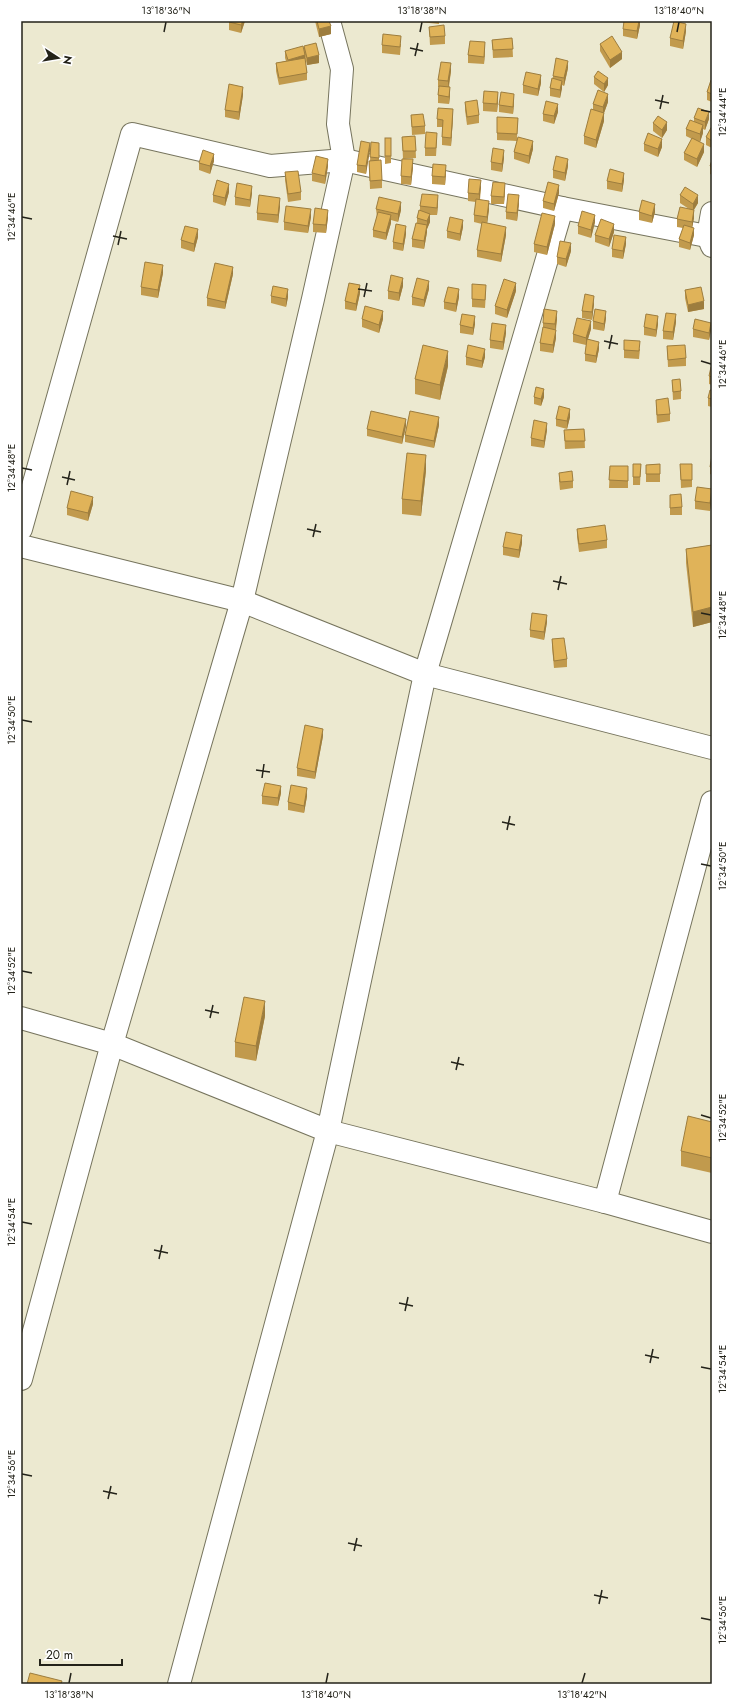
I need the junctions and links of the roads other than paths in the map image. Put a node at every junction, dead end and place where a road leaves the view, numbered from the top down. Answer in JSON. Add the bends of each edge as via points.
{"nodes":[{"id":1,"x":329,"y":21,"type":"edge"},
{"id":2,"x":344,"y":160,"type":"junction"},
{"id":3,"x":562,"y":208,"type":"junction"},
{"id":4,"x":712,"y":213,"type":"edge"},
{"id":5,"x":711,"y":240,"type":"edge"},
{"id":6,"x":21,"y":529,"type":"edge"},
{"id":7,"x":21,"y":546,"type":"edge"},
{"id":8,"x":242,"y":601,"type":"junction"},
{"id":9,"x":425,"y":674,"type":"junction"},
{"id":10,"x":712,"y":748,"type":"edge"},
{"id":11,"x":712,"y":802,"type":"edge"},
{"id":12,"x":21,"y":1018,"type":"edge"},
{"id":13,"x":112,"y":1044,"type":"junction"},
{"id":14,"x":328,"y":1131,"type":"junction"},
{"id":15,"x":605,"y":1202,"type":"junction"},
{"id":16,"x":712,"y":1232,"type":"edge"},
{"id":17,"x":21,"y":1379,"type":"edge"},
{"id":18,"x":179,"y":1684,"type":"edge"}],
"edges":[{"from":1,"to":2,"type":"street","via":[[342,69],[338,124]]},
{"from":2,"to":3,"type":"street"},
{"from":2,"to":6,"type":"street","via":[[270,166],[132,134]]},
{"from":2,"to":8,"type":"street"},
{"from":3,"to":5,"type":"street"},
{"from":3,"to":9,"type":"street"},
{"from":4,"to":5,"type":"street"},
{"from":7,"to":8,"type":"street"},
{"from":8,"to":9,"type":"street"},
{"from":8,"to":13,"type":"street"},
{"from":9,"to":10,"type":"street"},
{"from":9,"to":14,"type":"street"},
{"from":11,"to":15,"type":"street"},
{"from":12,"to":13,"type":"street"},
{"from":13,"to":14,"type":"street"},
{"from":13,"to":17,"type":"street"},
{"from":14,"to":15,"type":"street"},
{"from":14,"to":18,"type":"street"},
{"from":15,"to":16,"type":"street"}]}
